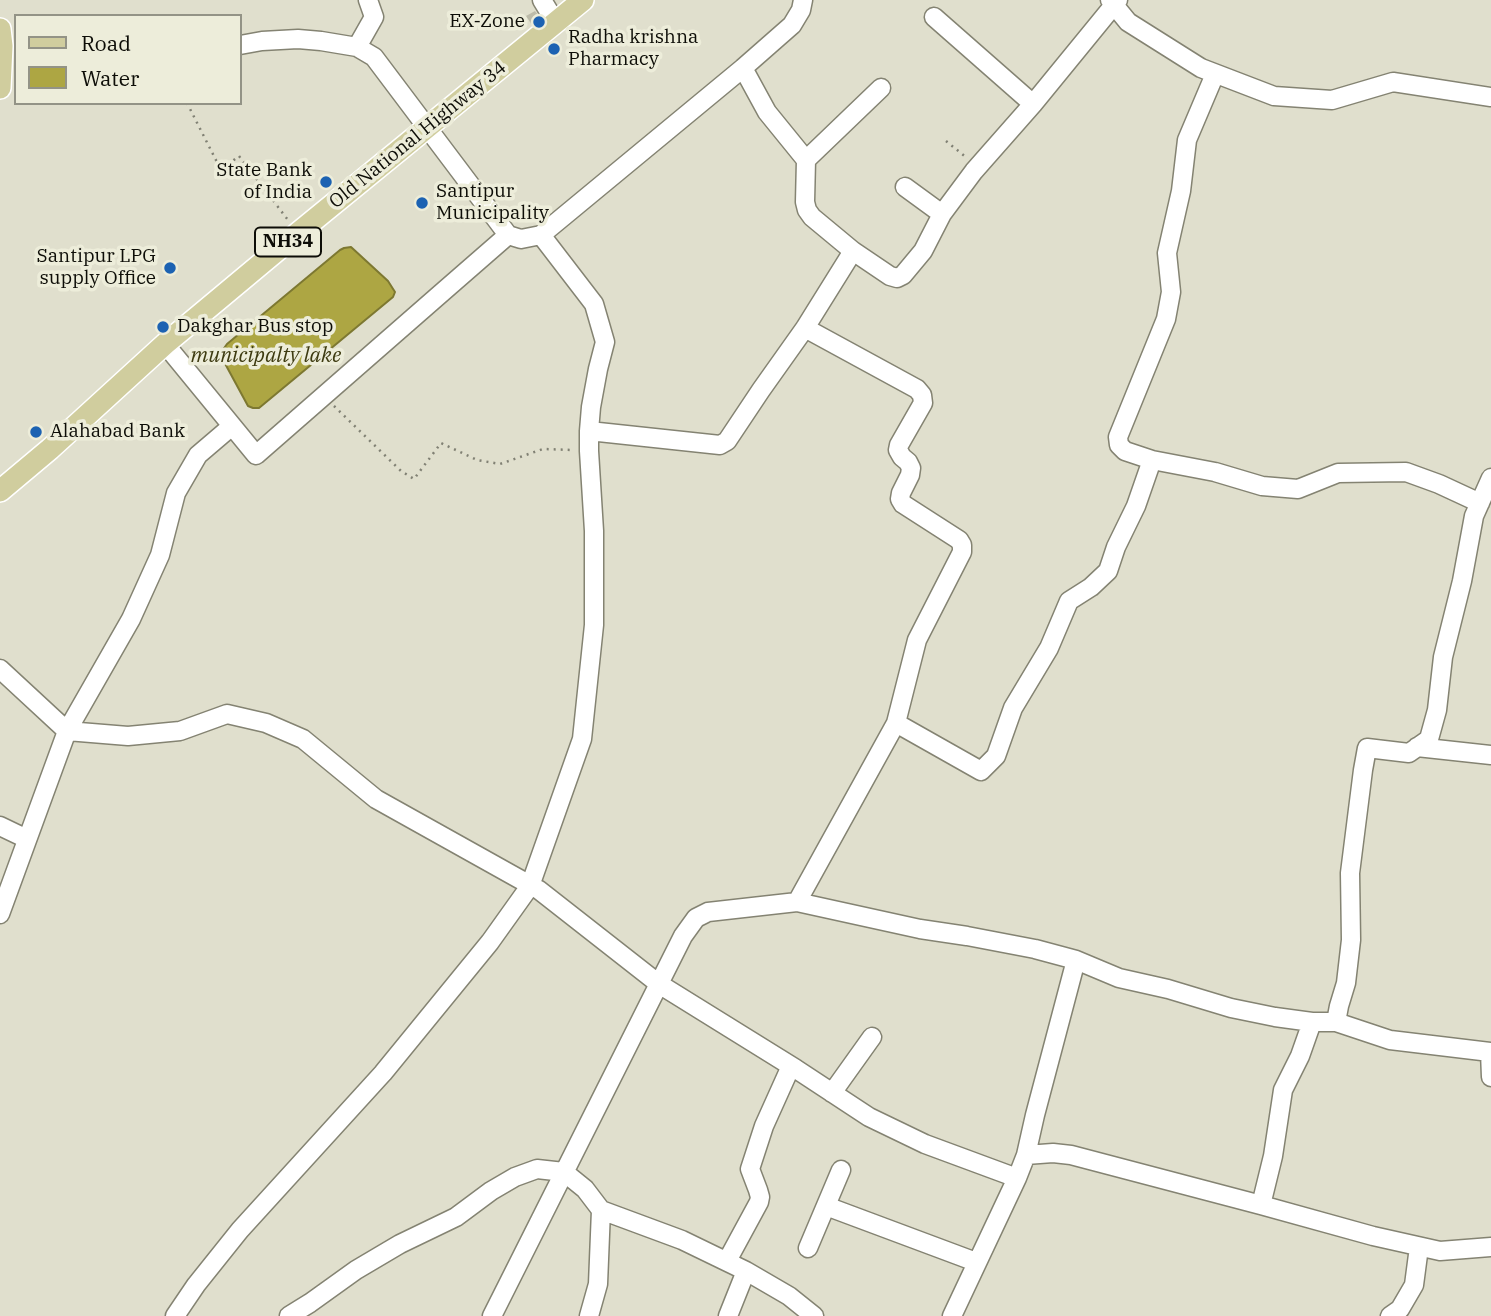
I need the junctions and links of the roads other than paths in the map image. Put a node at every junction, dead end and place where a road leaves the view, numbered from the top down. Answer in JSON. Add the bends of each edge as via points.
{"nodes":[{"id":1,"x":368,"y":0,"type":"edge"},
{"id":2,"x":542,"y":0,"type":"edge"},
{"id":3,"x":583,"y":0,"type":"edge"},
{"id":4,"x":803,"y":0,"type":"edge"},
{"id":5,"x":1114,"y":2,"type":"edge"},
{"id":6,"x":934,"y":17,"type":"dead end"},
{"id":7,"x":556,"y":23,"type":"junction"},
{"id":8,"x":4,"y":41,"type":"edge"},
{"id":9,"x":242,"y":45,"type":"edge"},
{"id":10,"x":357,"y":47,"type":"junction"},
{"id":11,"x":743,"y":68,"type":"junction"},
{"id":12,"x":1216,"y":74,"type":"junction"},
{"id":13,"x":0,"y":88,"type":"edge"},
{"id":14,"x":881,"y":88,"type":"dead end"},
{"id":15,"x":1491,"y":97,"type":"edge"},
{"id":16,"x":1033,"y":104,"type":"junction"},
{"id":17,"x":428,"y":128,"type":"junction"},
{"id":18,"x":806,"y":160,"type":"junction"},
{"id":19,"x":905,"y":187,"type":"dead end"},
{"id":20,"x":942,"y":215,"type":"junction"},
{"id":21,"x":509,"y":235,"type":"junction"},
{"id":22,"x":541,"y":235,"type":"junction"},
{"id":23,"x":853,"y":251,"type":"junction"},
{"id":24,"x":805,"y":328,"type":"junction"},
{"id":25,"x":166,"y":344,"type":"junction"},
{"id":26,"x":232,"y":426,"type":"junction"},
{"id":27,"x":589,"y":431,"type":"junction"},
{"id":28,"x":1152,"y":460,"type":"junction"},
{"id":29,"x":1491,"y":478,"type":"edge"},
{"id":30,"x":0,"y":491,"type":"edge"},
{"id":31,"x":1480,"y":503,"type":"junction"},
{"id":32,"x":0,"y":669,"type":"edge"},
{"id":33,"x":896,"y":723,"type":"junction"},
{"id":34,"x":67,"y":731,"type":"junction"},
{"id":35,"x":1417,"y":747,"type":"junction"},
{"id":36,"x":1491,"y":755,"type":"edge"},
{"id":37,"x":0,"y":826,"type":"edge"},
{"id":38,"x":27,"y":839,"type":"junction"},
{"id":39,"x":530,"y":886,"type":"junction"},
{"id":40,"x":797,"y":902,"type":"junction"},
{"id":41,"x":0,"y":914,"type":"edge"},
{"id":42,"x":1076,"y":960,"type":"junction"},
{"id":43,"x":659,"y":984,"type":"junction"},
{"id":44,"x":1311,"y":1022,"type":"junction"},
{"id":45,"x":1336,"y":1022,"type":"junction"},
{"id":46,"x":872,"y":1037,"type":"dead end"},
{"id":47,"x":791,"y":1066,"type":"junction"},
{"id":48,"x":1491,"y":1077,"type":"edge"},
{"id":49,"x":832,"y":1093,"type":"junction"},
{"id":50,"x":1026,"y":1155,"type":"junction"},
{"id":51,"x":841,"y":1170,"type":"dead end"},
{"id":52,"x":564,"y":1172,"type":"junction"},
{"id":53,"x":1017,"y":1178,"type":"junction"},
{"id":54,"x":1261,"y":1205,"type":"junction"},
{"id":55,"x":826,"y":1206,"type":"junction"},
{"id":56,"x":601,"y":1210,"type":"junction"},
{"id":57,"x":1419,"y":1247,"type":"junction"},
{"id":58,"x":1491,"y":1247,"type":"edge"},
{"id":59,"x":808,"y":1248,"type":"dead end"},
{"id":60,"x":727,"y":1262,"type":"junction"},
{"id":61,"x":976,"y":1262,"type":"junction"},
{"id":62,"x":746,"y":1271,"type":"junction"},
{"id":63,"x":175,"y":1316,"type":"edge"},
{"id":64,"x":289,"y":1316,"type":"edge"},
{"id":65,"x":492,"y":1316,"type":"edge"},
{"id":66,"x":589,"y":1316,"type":"edge"},
{"id":67,"x":728,"y":1316,"type":"edge"},
{"id":68,"x":814,"y":1316,"type":"edge"},
{"id":69,"x":952,"y":1316,"type":"edge"},
{"id":70,"x":1390,"y":1316,"type":"edge"}],
"edges":[{"from":1,"to":10,"type":"street","via":[[374,17]]},
{"from":2,"to":7,"type":"street"},
{"from":3,"to":7,"type":"main road","name":"Old National Highway 34","number":"NH34"},
{"from":4,"to":11,"type":"street","via":[[792,25]]},
{"from":5,"to":12,"type":"street","via":[[1128,22]]},
{"from":5,"to":16,"type":"street"},
{"from":6,"to":16,"type":"street"},
{"from":7,"to":17,"type":"main road","name":"Old National Highway 34","number":"NH34"},
{"from":8,"to":13,"type":"main road"},
{"from":9,"to":10,"type":"street","via":[[298,39]]},
{"from":10,"to":17,"type":"street","via":[[373,57]]},
{"from":11,"to":18,"type":"street","via":[[767,112]]},
{"from":11,"to":22,"type":"street"},
{"from":12,"to":15,"type":"street","via":[[1274,96],[1332,100],[1393,82]]},
{"from":12,"to":28,"type":"street","via":[[1187,140],[1167,253],[1171,292],[1166,319],[1118,437],[1125,451]]},
{"from":14,"to":18,"type":"street"},
{"from":16,"to":20,"type":"street"},
{"from":17,"to":21,"type":"street"},
{"from":17,"to":25,"type":"main road","name":"Old National Highway 34","number":"NH34"},
{"from":18,"to":23,"type":"street","via":[[807,210]]},
{"from":19,"to":20,"type":"street"},
{"from":20,"to":23,"type":"street","via":[[923,251],[897,278]]},
{"from":21,"to":22,"type":"street","via":[[521,239]]},
{"from":21,"to":26,"type":"street","via":[[256,455]]},
{"from":22,"to":27,"type":"street","via":[[593,304],[605,342]]},
{"from":23,"to":24,"type":"street"},
{"from":24,"to":27,"type":"street","via":[[720,445]]},
{"from":24,"to":33,"type":"street","via":[[922,395],[923,402],[898,450],[911,468],[900,499],[962,545],[917,640]]},
{"from":25,"to":26,"type":"street"},
{"from":25,"to":30,"type":"main road","name":"Old National Highway 34","number":"NH34"},
{"from":26,"to":34,"type":"street","via":[[198,456],[176,493],[160,555],[131,619]]},
{"from":27,"to":39,"type":"street","via":[[594,625],[582,739]]},
{"from":28,"to":31,"type":"street","via":[[1298,489],[1338,473],[1406,472]]},
{"from":28,"to":33,"type":"street","via":[[1108,571],[1069,601],[1049,648],[1013,708],[996,756],[981,771]]},
{"from":29,"to":31,"type":"street"},
{"from":31,"to":35,"type":"street","via":[[1443,657],[1437,710],[1429,739]]},
{"from":32,"to":34,"type":"street"},
{"from":33,"to":40,"type":"street"},
{"from":34,"to":38,"type":"street"},
{"from":34,"to":39,"type":"street","via":[[128,736],[180,731],[227,714],[267,723],[303,739],[376,799]]},
{"from":35,"to":36,"type":"street"},
{"from":35,"to":45,"type":"street","via":[[1409,753],[1367,748],[1350,873],[1351,940]]},
{"from":37,"to":38,"type":"street"},
{"from":38,"to":41,"type":"street"},
{"from":39,"to":43,"type":"street"},
{"from":39,"to":63,"type":"street","via":[[383,1073],[240,1230]]},
{"from":40,"to":42,"type":"street"},
{"from":40,"to":43,"type":"street","via":[[708,912],[696,918]]},
{"from":42,"to":44,"type":"street","via":[[1119,978],[1231,1008]]},
{"from":42,"to":50,"type":"street"},
{"from":43,"to":47,"type":"street"},
{"from":43,"to":52,"type":"street"},
{"from":44,"to":45,"type":"street"},
{"from":44,"to":54,"type":"street","via":[[1283,1090]]},
{"from":45,"to":48,"type":"street","via":[[1390,1040],[1490,1052]]},
{"from":46,"to":49,"type":"street"},
{"from":47,"to":49,"type":"street"},
{"from":47,"to":60,"type":"street","via":[[750,1169],[759,1202]]},
{"from":49,"to":53,"type":"street","via":[[914,1139]]},
{"from":50,"to":53,"type":"street"},
{"from":50,"to":54,"type":"street","via":[[1071,1155]]},
{"from":51,"to":55,"type":"street"},
{"from":52,"to":56,"type":"street"},
{"from":52,"to":64,"type":"street","via":[[537,1169],[515,1177],[456,1217],[356,1270]]},
{"from":52,"to":65,"type":"street"},
{"from":53,"to":61,"type":"street"},
{"from":54,"to":57,"type":"street"},
{"from":55,"to":59,"type":"street"},
{"from":55,"to":61,"type":"street"},
{"from":56,"to":60,"type":"street"},
{"from":56,"to":66,"type":"street","via":[[598,1284]]},
{"from":57,"to":58,"type":"street","via":[[1440,1251]]},
{"from":57,"to":70,"type":"street","via":[[1414,1285],[1400,1309]]},
{"from":60,"to":62,"type":"street"},
{"from":61,"to":69,"type":"street"},
{"from":62,"to":67,"type":"street"},
{"from":62,"to":68,"type":"street"}]}
